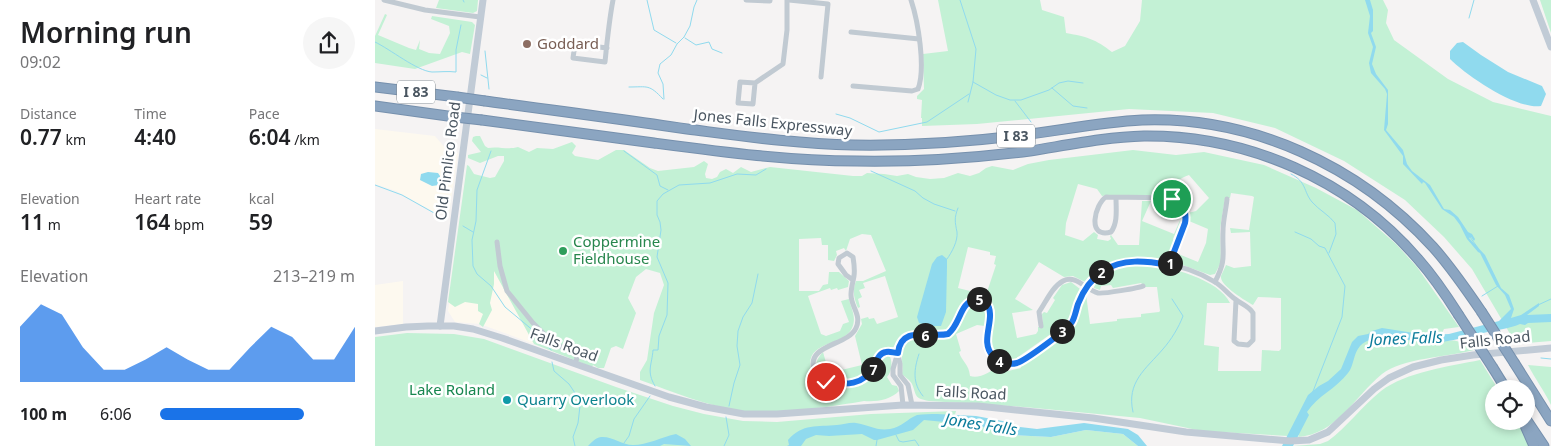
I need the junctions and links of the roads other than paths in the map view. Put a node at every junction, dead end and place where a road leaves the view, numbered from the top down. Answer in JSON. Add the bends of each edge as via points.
{"nodes":[{"id":1,"x":384,"y":0,"type":"edge"},
{"id":2,"x":483,"y":0,"type":"edge"},
{"id":3,"x":613,"y":0,"type":"edge"},
{"id":4,"x":746,"y":0,"type":"edge"},
{"id":5,"x":770,"y":0,"type":"edge"},
{"id":6,"x":788,"y":0,"type":"edge"},
{"id":7,"x":911,"y":0,"type":"edge"},
{"id":8,"x":1533,"y":0,"type":"edge"},
{"id":9,"x":480,"y":17,"type":"junction"},
{"id":10,"x":851,"y":32,"type":"dead end"},
{"id":11,"x":919,"y":39,"type":"junction"},
{"id":12,"x":1551,"y":47,"type":"edge"},
{"id":13,"x":607,"y":48,"type":"junction"},
{"id":14,"x":821,"y":77,"type":"dead end"},
{"id":15,"x":755,"y":83,"type":"junction"},
{"id":16,"x":375,"y":86,"type":"edge"},
{"id":17,"x":853,"y":86,"type":"dead end"},
{"id":18,"x":375,"y":106,"type":"edge"},
{"id":19,"x":1116,"y":198,"type":"junction"},
{"id":20,"x":1227,"y":199,"type":"dead end"},
{"id":21,"x":497,"y":242,"type":"dead end"},
{"id":22,"x":1169,"y":265,"type":"junction"},
{"id":23,"x":853,"y":280,"type":"junction"},
{"id":24,"x":1215,"y":282,"type":"junction"},
{"id":25,"x":1143,"y":286,"type":"dead end"},
{"id":26,"x":1087,"y":287,"type":"junction"},
{"id":27,"x":1236,"y":300,"type":"junction"},
{"id":28,"x":440,"y":326,"type":"junction"},
{"id":29,"x":1041,"y":326,"type":"dead end"},
{"id":30,"x":375,"y":331,"type":"edge"},
{"id":31,"x":1551,"y":348,"type":"edge"},
{"id":32,"x":898,"y":353,"type":"junction"},
{"id":33,"x":575,"y":364,"type":"junction"},
{"id":34,"x":1500,"y":380,"type":"edge"},
{"id":35,"x":903,"y":405,"type":"junction"},
{"id":36,"x":912,"y":405,"type":"junction"},
{"id":37,"x":1549,"y":416,"type":"edge"},
{"id":38,"x":1527,"y":430,"type":"edge"},
{"id":39,"x":1533,"y":430,"type":"edge"},
{"id":40,"x":1534,"y":446,"type":"edge"},
{"id":41,"x":1544,"y":446,"type":"edge"}],
"edges":[{"from":1,"to":9,"type":"street","via":[[425,10]]},
{"from":2,"to":9,"type":"main road","name":"Old Pimlico Road"},
{"from":3,"to":13,"type":"street"},
{"from":4,"to":5,"type":"street"},
{"from":6,"to":14,"type":"street","via":[[828,4]]},
{"from":6,"to":15,"type":"street","via":[[783,64]]},
{"from":7,"to":11,"type":"street"},
{"from":8,"to":12,"type":"main road"},
{"from":9,"to":28,"type":"main road","name":"Old Pimlico Road"},
{"from":10,"to":11,"type":"street"},
{"from":11,"to":17,"type":"street","via":[[921,75],[918,89]]},
{"from":13,"to":13,"type":"street","via":[[575,44],[573,58],[605,62]]},
{"from":15,"to":15,"type":"street","via":[[740,82],[738,103],[753,104]]},
{"from":16,"to":37,"type":"highway","name":"Jones Falls Expressway","number":"I 83","bridge":true,"via":[[747,137],[826,144],[963,142],[1143,120],[1202,123],[1256,134],[1335,168],[1401,215],[1459,278]]},
{"from":18,"to":34,"type":"highway","name":"Jones Falls Expressway","number":"I 83","bridge":true,"via":[[743,155],[825,161],[941,159],[1143,136],[1225,144],[1293,166],[1358,204],[1389,228],[1418,259]]},
{"from":19,"to":19,"type":"street","via":[[1106,197],[1101,201],[1094,224],[1097,231],[1111,232],[1113,229]]},
{"from":19,"to":22,"type":"street","via":[[1172,199],[1182,207],[1185,223]]},
{"from":20,"to":24,"type":"street","via":[[1223,267]]},
{"from":21,"to":33,"type":"street","via":[[507,291],[555,345],[575,351]]},
{"from":22,"to":24,"type":"street"},
{"from":22,"to":26,"type":"street","via":[[1145,261],[1119,264],[1095,277]]},
{"from":23,"to":23,"type":"street","via":[[853,257],[847,254],[839,258],[838,264]]},
{"from":23,"to":32,"type":"street","via":[[851,295],[858,314],[856,330],[846,339],[819,351],[815,356],[815,372],[826,382],[851,384],[873,369],[880,354]]},
{"from":24,"to":27,"type":"street"},
{"from":25,"to":26,"type":"street","via":[[1101,293]]},
{"from":26,"to":29,"type":"street","via":[[1073,279],[1061,282],[1039,312]]},
{"from":26,"to":32,"type":"street","via":[[1071,324],[1017,362],[1000,361],[990,352],[987,342],[990,308],[980,299],[965,304],[948,334],[909,336],[901,342]]},
{"from":27,"to":27,"type":"street","via":[[1234,341],[1248,345],[1253,340],[1253,313]]},
{"from":28,"to":30,"type":"main road","name":"Falls Road"},
{"from":28,"to":33,"type":"main road","name":"Falls Road","via":[[489,333]]},
{"from":31,"to":36,"type":"main road","name":"Falls Road","via":[[1460,357],[1413,366],[1374,389],[1328,432],[1297,441],[1186,432],[1011,409]]},
{"from":32,"to":35,"type":"street","via":[[893,375],[901,386]]},
{"from":32,"to":36,"type":"street","via":[[900,374],[908,385]]},
{"from":33,"to":35,"type":"main road","name":"Falls Road","via":[[693,404],[744,414]]},
{"from":35,"to":36,"type":"main road","name":"Falls Road"},
{"from":38,"to":40,"type":"highway"},
{"from":39,"to":41,"type":"highway"}]}
